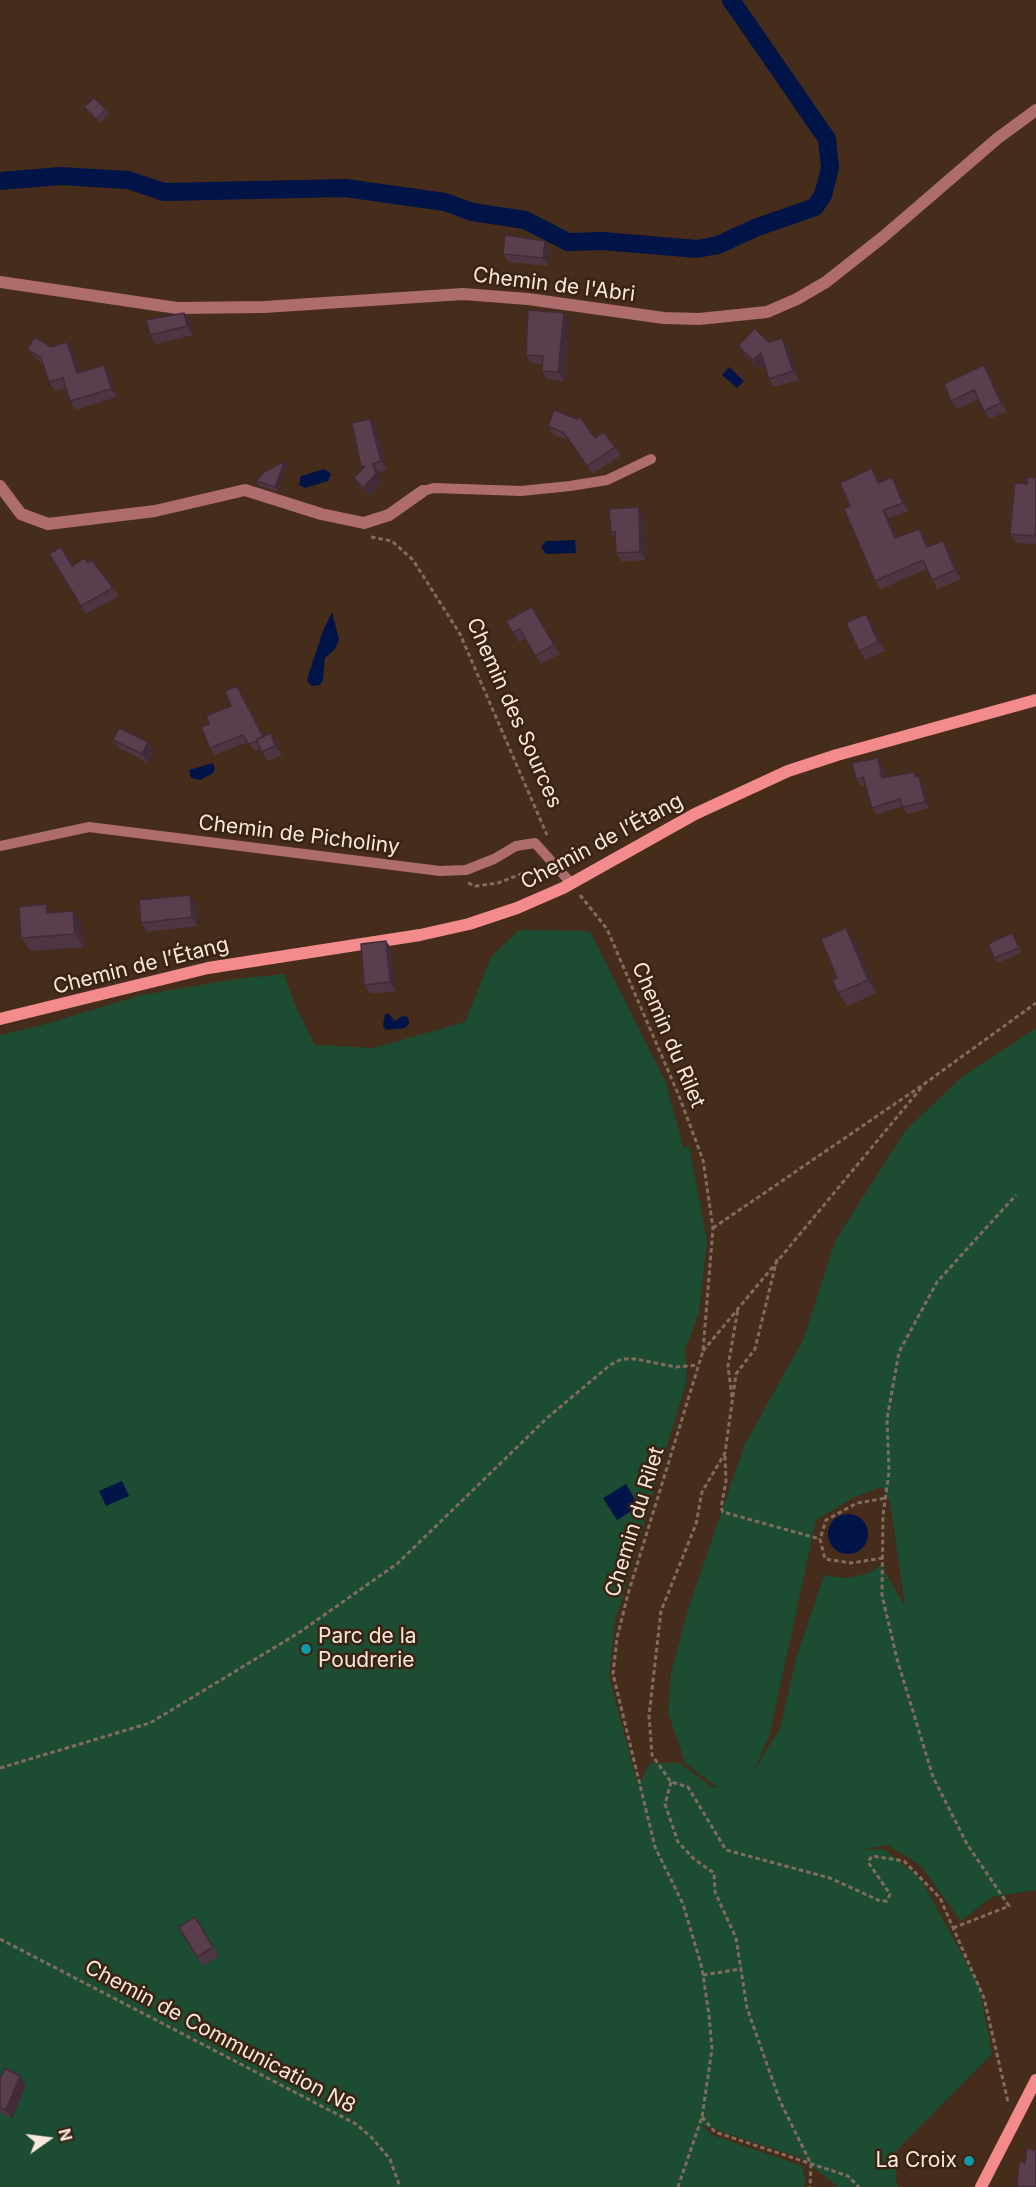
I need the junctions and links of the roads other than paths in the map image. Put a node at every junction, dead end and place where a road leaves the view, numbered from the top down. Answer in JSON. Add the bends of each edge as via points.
{"nodes":[{"id":1,"x":1036,"y":110,"type":"edge"},
{"id":2,"x":0,"y":282,"type":"edge"},
{"id":3,"x":651,"y":459,"type":"dead end"},
{"id":4,"x":0,"y":486,"type":"edge"},
{"id":5,"x":423,"y":491,"type":"joint"},
{"id":6,"x":1036,"y":700,"type":"edge"},
{"id":7,"x":0,"y":846,"type":"edge"},
{"id":8,"x":574,"y":881,"type":"junction"},
{"id":9,"x":0,"y":1019,"type":"edge"},
{"id":10,"x":1036,"y":2080,"type":"edge"},
{"id":11,"x":981,"y":2187,"type":"edge"}],
"edges":[{"from":1,"to":2,"type":"street","name":"Chemin de l'Abri","via":[[826,282],[767,312],[699,319],[664,318],[507,296],[463,294],[264,307],[177,308]]},
{"from":3,"to":5,"type":"lane","via":[[607,480],[570,486],[521,491]]},
{"from":4,"to":5,"type":"street","via":[[21,514],[48,524],[154,511],[245,490],[364,523],[389,515]]},
{"from":6,"to":8,"type":"main road","name":"Chemin de l’Étang","via":[[788,771],[695,814]]},
{"from":7,"to":8,"type":"lane","name":"Chemin de Picholiny","via":[[89,827],[456,871],[494,859],[516,846],[535,843]]},
{"from":8,"to":9,"type":"main road","name":"Chemin de l’Étang","via":[[517,908],[470,924],[208,968]]},
{"from":10,"to":11,"type":"main road"}]}
